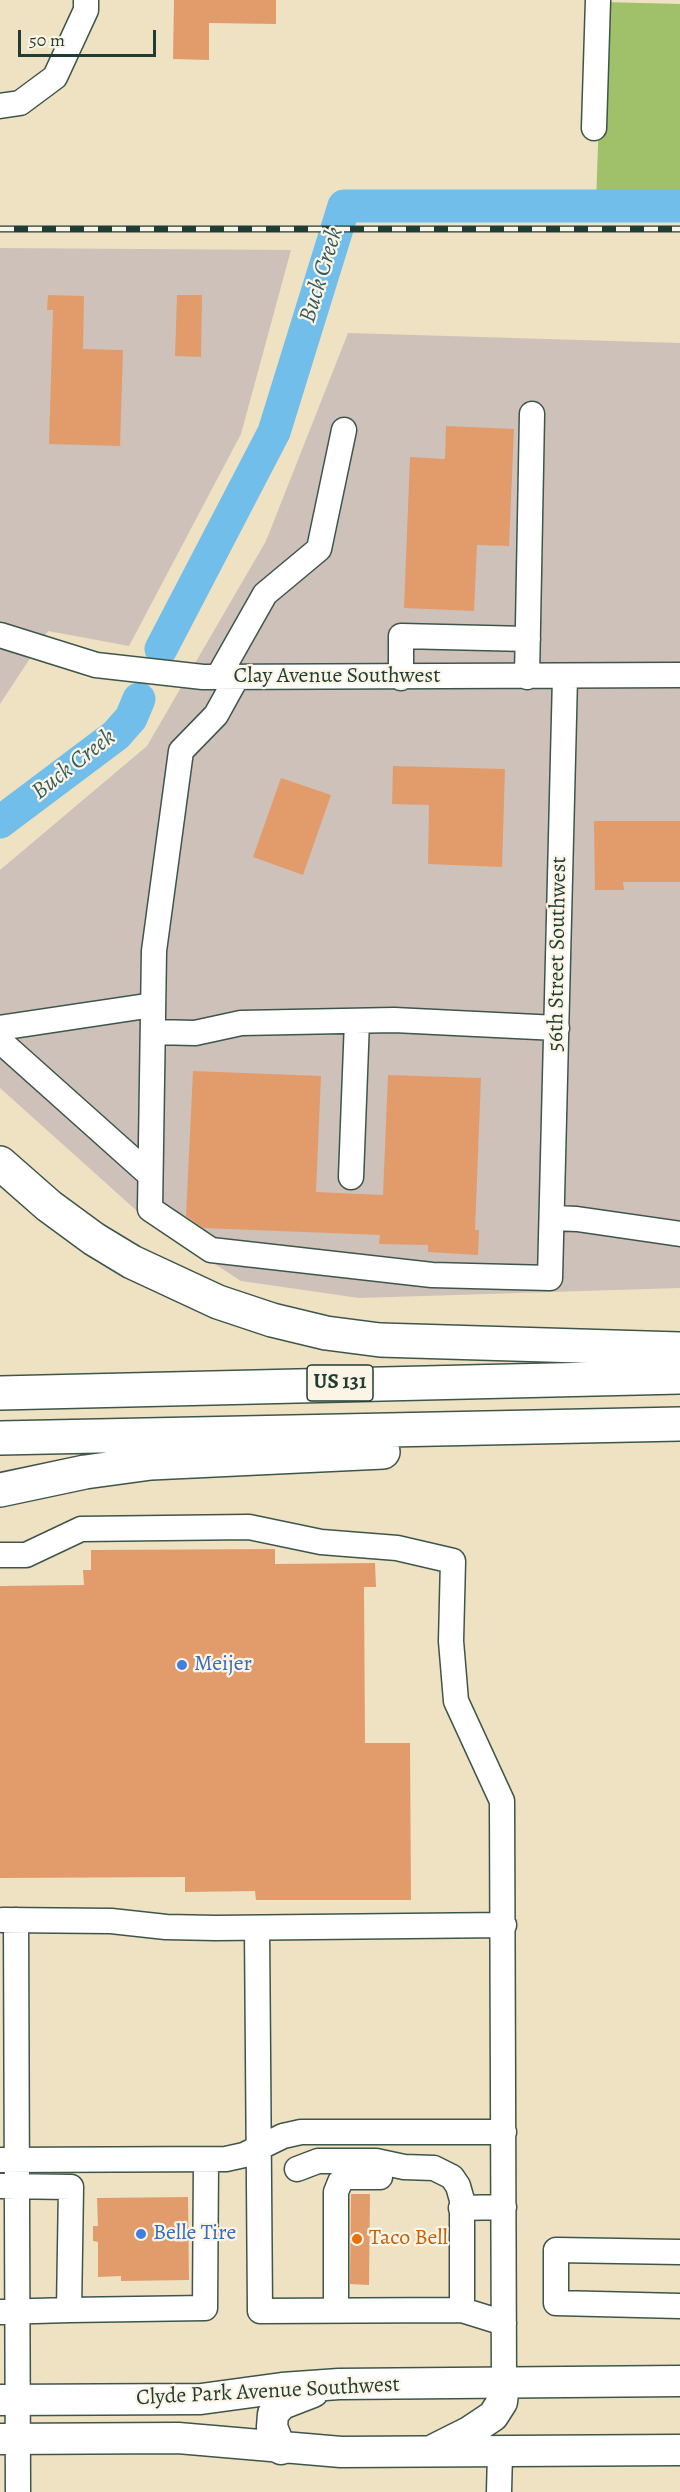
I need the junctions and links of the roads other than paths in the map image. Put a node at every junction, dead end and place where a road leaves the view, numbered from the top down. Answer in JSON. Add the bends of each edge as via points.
{"nodes":[{"id":1,"x":86,"y":0,"type":"edge"},
{"id":2,"x":598,"y":0,"type":"edge"},
{"id":3,"x":0,"y":106,"type":"edge"},
{"id":4,"x":594,"y":128,"type":"dead end"},
{"id":5,"x":532,"y":414,"type":"dead end"},
{"id":6,"x":345,"y":430,"type":"dead end"},
{"id":7,"x":0,"y":635,"type":"edge"},
{"id":8,"x":528,"y":639,"type":"junction"},
{"id":9,"x":680,"y":675,"type":"edge"},
{"id":10,"x":227,"y":677,"type":"junction"},
{"id":11,"x":527,"y":677,"type":"junction"},
{"id":12,"x":565,"y":677,"type":"junction"},
{"id":13,"x":401,"y":678,"type":"junction"},
{"id":14,"x":153,"y":1005,"type":"junction"},
{"id":15,"x":357,"y":1021,"type":"junction"},
{"id":16,"x":0,"y":1028,"type":"edge"},
{"id":17,"x":557,"y":1028,"type":"junction"},
{"id":18,"x":153,"y":1032,"type":"junction"},
{"id":19,"x":0,"y":1041,"type":"edge"},
{"id":20,"x":0,"y":1163,"type":"edge"},
{"id":21,"x":150,"y":1174,"type":"junction"},
{"id":22,"x":351,"y":1177,"type":"dead end"},
{"id":23,"x":552,"y":1225,"type":"junction"},
{"id":24,"x":680,"y":1234,"type":"edge"},
{"id":25,"x":680,"y":1349,"type":"edge"},
{"id":26,"x":680,"y":1377,"type":"edge"},
{"id":27,"x":0,"y":1393,"type":"edge"},
{"id":28,"x":680,"y":1424,"type":"edge"},
{"id":29,"x":584,"y":1426,"type":"junction"},
{"id":30,"x":0,"y":1438,"type":"edge"},
{"id":31,"x":0,"y":1490,"type":"edge"},
{"id":32,"x":0,"y":1555,"type":"edge"},
{"id":33,"x":8,"y":1920,"type":"edge"},
{"id":34,"x":504,"y":1925,"type":"junction"},
{"id":35,"x":257,"y":1928,"type":"junction"},
{"id":36,"x":504,"y":2132,"type":"junction"},
{"id":37,"x":259,"y":2147,"type":"junction"},
{"id":38,"x":9,"y":2160,"type":"edge"},
{"id":39,"x":206,"y":2160,"type":"junction"},
{"id":40,"x":404,"y":2168,"type":"junction"},
{"id":41,"x":297,"y":2169,"type":"dead end"},
{"id":42,"x":8,"y":2186,"type":"edge"},
{"id":43,"x":504,"y":2207,"type":"junction"},
{"id":44,"x":461,"y":2208,"type":"junction"},
{"id":45,"x":680,"y":2252,"type":"edge"},
{"id":46,"x":680,"y":2306,"type":"edge"},
{"id":47,"x":69,"y":2310,"type":"junction"},
{"id":48,"x":336,"y":2310,"type":"junction"},
{"id":49,"x":462,"y":2310,"type":"junction"},
{"id":50,"x":9,"y":2312,"type":"edge"},
{"id":51,"x":504,"y":2323,"type":"junction"},
{"id":52,"x":680,"y":2381,"type":"edge"},
{"id":53,"x":504,"y":2383,"type":"junction"},
{"id":54,"x":339,"y":2384,"type":"junction"},
{"id":55,"x":9,"y":2400,"type":"edge"},
{"id":56,"x":9,"y":2439,"type":"edge"},
{"id":57,"x":281,"y":2449,"type":"junction"},
{"id":58,"x":680,"y":2450,"type":"edge"},
{"id":59,"x":430,"y":2452,"type":"junction"},
{"id":60,"x":500,"y":2452,"type":"junction"},
{"id":61,"x":18,"y":2492,"type":"edge"},
{"id":62,"x":499,"y":2492,"type":"edge"}],
"edges":[{"from":1,"to":3,"type":"street","via":[[86,10],[55,76],[20,103]]},
{"from":2,"to":4,"type":"street"},
{"from":5,"to":8,"type":"street"},
{"from":6,"to":10,"type":"street","via":[[320,549],[265,594]]},
{"from":7,"to":10,"type":"street","name":"Clay Avenue Southwest","via":[[96,665]]},
{"from":8,"to":11,"type":"street"},
{"from":8,"to":13,"type":"street","via":[[401,636]]},
{"from":9,"to":12,"type":"street","name":"Clay Avenue Southwest"},
{"from":10,"to":13,"type":"street","name":"Clay Avenue Southwest"},
{"from":10,"to":14,"type":"street","via":[[216,715],[182,751],[154,951]]},
{"from":11,"to":12,"type":"street","name":"Clay Avenue Southwest"},
{"from":11,"to":13,"type":"street","name":"Clay Avenue Southwest"},
{"from":12,"to":17,"type":"street","name":"56th Street Southwest"},
{"from":14,"to":16,"type":"street"},
{"from":14,"to":18,"type":"street"},
{"from":15,"to":17,"type":"street"},
{"from":15,"to":18,"type":"street","via":[[241,1023],[195,1033]]},
{"from":15,"to":22,"type":"street"},
{"from":17,"to":23,"type":"street","name":"56th Street Southwest"},
{"from":18,"to":21,"type":"street"},
{"from":19,"to":21,"type":"street"},
{"from":20,"to":25,"type":"highway","via":[[57,1212],[132,1262],[218,1302],[272,1320],[380,1340]]},
{"from":21,"to":23,"type":"street","name":"56th Street Southwest","via":[[150,1209],[211,1250],[432,1275],[550,1278]]},
{"from":23,"to":24,"type":"street","via":[[578,1219]]},
{"from":26,"to":27,"type":"highway","number":"US 131"},
{"from":28,"to":29,"type":"highway","number":"US 131"},
{"from":29,"to":30,"type":"highway","number":"US 131"},
{"from":29,"to":31,"type":"highway","via":[[429,1450],[116,1467]]},
{"from":32,"to":34,"type":"street","via":[[26,1555],[81,1529],[249,1527],[321,1542],[397,1548],[453,1561],[451,1641],[456,1701],[502,1801]]},
{"from":33,"to":35,"type":"street"},
{"from":33,"to":38,"type":"street"},
{"from":34,"to":35,"type":"street"},
{"from":34,"to":36,"type":"street"},
{"from":35,"to":37,"type":"street"},
{"from":36,"to":37,"type":"street","via":[[301,2132]]},
{"from":36,"to":43,"type":"street"},
{"from":37,"to":39,"type":"street","via":[[236,2157]]},
{"from":37,"to":48,"type":"street","via":[[260,2310]]},
{"from":38,"to":39,"type":"street"},
{"from":38,"to":42,"type":"street"},
{"from":39,"to":47,"type":"street","via":[[205,2308]]},
{"from":40,"to":41,"type":"street","via":[[376,2161],[318,2161]]},
{"from":40,"to":44,"type":"street","via":[[446,2172],[458,2186]]},
{"from":40,"to":48,"type":"street","via":[[386,2177],[347,2177],[338,2187]]},
{"from":42,"to":47,"type":"street","via":[[71,2187]]},
{"from":42,"to":50,"type":"street"},
{"from":43,"to":44,"type":"street"},
{"from":43,"to":51,"type":"street"},
{"from":44,"to":49,"type":"street"},
{"from":45,"to":46,"type":"street","via":[[556,2250],[556,2303]]},
{"from":47,"to":50,"type":"street"},
{"from":48,"to":49,"type":"street"},
{"from":49,"to":51,"type":"street"},
{"from":50,"to":55,"type":"street"},
{"from":51,"to":53,"type":"street"},
{"from":52,"to":53,"type":"main road","name":"Clyde Park Avenue Southwest"},
{"from":53,"to":54,"type":"main road","name":"Clyde Park Avenue Southwest"},
{"from":53,"to":59,"type":"main road","via":[[502,2402],[487,2422]]},
{"from":54,"to":55,"type":"main road","name":"Clyde Park Avenue Southwest","via":[[201,2399]]},
{"from":54,"to":57,"type":"main road","via":[[289,2400],[276,2409],[272,2427]]},
{"from":55,"to":56,"type":"street"},
{"from":56,"to":57,"type":"main road","name":"Clyde Park Avenue Southwest","via":[[187,2438]]},
{"from":56,"to":61,"type":"street"},
{"from":57,"to":59,"type":"main road","name":"Clyde Park Avenue Southwest"},
{"from":58,"to":60,"type":"main road","name":"Clyde Park Avenue Southwest"},
{"from":59,"to":60,"type":"main road","name":"Clyde Park Avenue Southwest"},
{"from":60,"to":62,"type":"street"}]}
